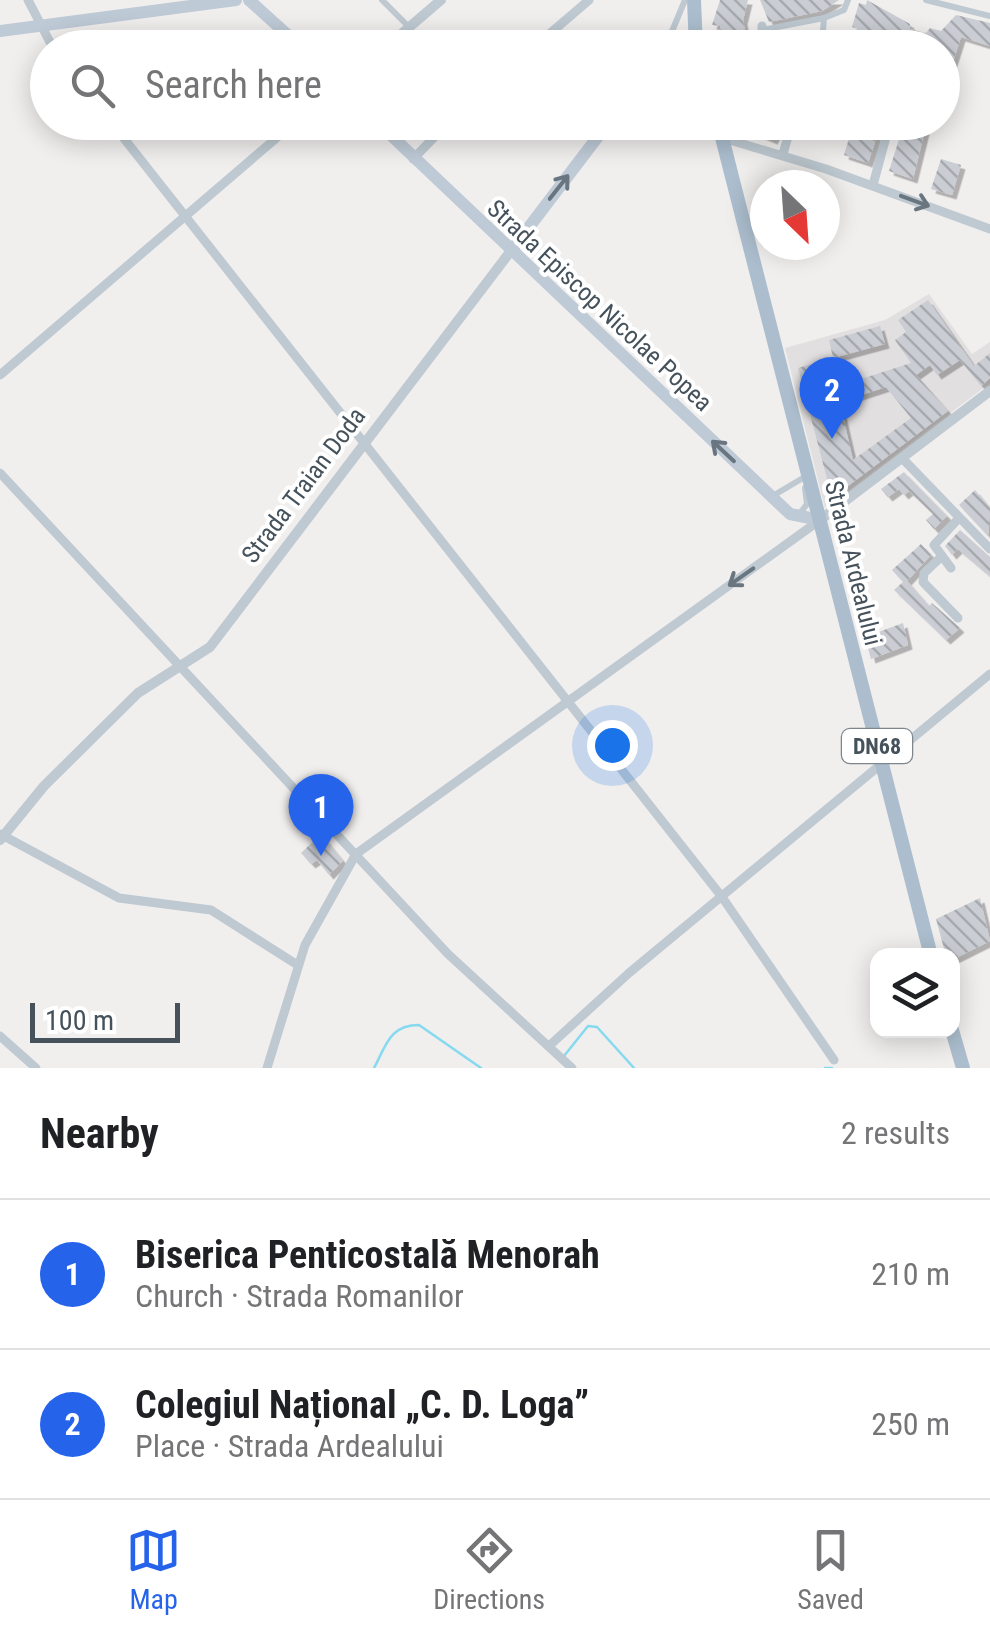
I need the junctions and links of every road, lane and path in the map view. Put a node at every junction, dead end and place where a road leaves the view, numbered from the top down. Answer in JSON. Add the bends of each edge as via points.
{"nodes":[{"id":1,"x":28,"y":0,"type":"edge"},
{"id":2,"x":236,"y":0,"type":"edge"},
{"id":3,"x":382,"y":0,"type":"edge"},
{"id":4,"x":441,"y":0,"type":"edge"},
{"id":5,"x":589,"y":0,"type":"edge"},
{"id":6,"x":686,"y":0,"type":"edge"},
{"id":7,"x":694,"y":0,"type":"edge"},
{"id":8,"x":848,"y":0,"type":"edge"},
{"id":9,"x":926,"y":0,"type":"edge"},
{"id":10,"x":938,"y":1,"type":"edge"},
{"id":11,"x":256,"y":2,"type":"edge"},
{"id":12,"x":990,"y":16,"type":"edge"},
{"id":13,"x":824,"y":18,"type":"junction"},
{"id":14,"x":39,"y":26,"type":"junction"},
{"id":15,"x":409,"y":27,"type":"junction"},
{"id":16,"x":762,"y":29,"type":"edge"},
{"id":17,"x":42,"y":30,"type":"edge"},
{"id":18,"x":284,"y":30,"type":"edge"},
{"id":19,"x":405,"y":30,"type":"edge"},
{"id":20,"x":554,"y":30,"type":"edge"},
{"id":21,"x":673,"y":30,"type":"edge"},
{"id":22,"x":695,"y":30,"type":"edge"},
{"id":23,"x":823,"y":30,"type":"edge"},
{"id":24,"x":0,"y":31,"type":"edge"},
{"id":25,"x":126,"y":140,"type":"edge"},
{"id":26,"x":274,"y":140,"type":"edge"},
{"id":27,"x":394,"y":140,"type":"edge"},
{"id":28,"x":431,"y":140,"type":"edge"},
{"id":29,"x":595,"y":140,"type":"edge"},
{"id":30,"x":723,"y":140,"type":"edge"},
{"id":31,"x":730,"y":140,"type":"edge"},
{"id":32,"x":787,"y":140,"type":"edge"},
{"id":33,"x":885,"y":140,"type":"edge"},
{"id":34,"x":783,"y":154,"type":"junction"},
{"id":35,"x":413,"y":159,"type":"junction"},
{"id":36,"x":873,"y":185,"type":"junction"},
{"id":37,"x":185,"y":215,"type":"junction"},
{"id":38,"x":990,"y":229,"type":"edge"},
{"id":39,"x":510,"y":252,"type":"junction"},
{"id":40,"x":0,"y":375,"type":"edge"},
{"id":41,"x":990,"y":391,"type":"edge"},
{"id":42,"x":362,"y":443,"type":"junction"},
{"id":43,"x":902,"y":458,"type":"junction"},
{"id":44,"x":0,"y":473,"type":"edge"},
{"id":45,"x":805,"y":476,"type":"junction"},
{"id":46,"x":772,"y":494,"type":"junction"},
{"id":47,"x":959,"y":518,"type":"junction"},
{"id":48,"x":820,"y":520,"type":"junction"},
{"id":49,"x":990,"y":549,"type":"edge"},
{"id":50,"x":941,"y":557,"type":"junction"},
{"id":51,"x":951,"y":568,"type":"dead end"},
{"id":52,"x":958,"y":618,"type":"dead end"},
{"id":53,"x":177,"y":668,"type":"junction"},
{"id":54,"x":990,"y":674,"type":"edge"},
{"id":55,"x":570,"y":700,"type":"junction"},
{"id":56,"x":882,"y":763,"type":"junction"},
{"id":57,"x":1,"y":836,"type":"edge"},
{"id":58,"x":356,"y":854,"type":"junction"},
{"id":59,"x":722,"y":897,"type":"junction"},
{"id":60,"x":929,"y":948,"type":"edge"},
{"id":61,"x":296,"y":964,"type":"junction"},
{"id":62,"x":0,"y":1036,"type":"edge"},
{"id":63,"x":954,"y":1038,"type":"edge"},
{"id":64,"x":548,"y":1046,"type":"junction"},
{"id":65,"x":834,"y":1060,"type":"dead end"},
{"id":66,"x":565,"y":1062,"type":"edge"},
{"id":67,"x":36,"y":1068,"type":"edge"},
{"id":68,"x":267,"y":1068,"type":"edge"},
{"id":69,"x":963,"y":1068,"type":"edge"}],
"edges":[{"from":1,"to":14,"type":"street"},
{"from":2,"to":14,"type":"main road"},
{"from":3,"to":15,"type":"street"},
{"from":4,"to":15,"type":"street"},
{"from":5,"to":20,"type":"street"},
{"from":6,"to":21,"type":"street"},
{"from":7,"to":22,"type":"main road"},
{"from":8,"to":13,"type":"street","via":[[844,10]]},
{"from":9,"to":10,"type":"street"},
{"from":10,"to":12,"type":"street"},
{"from":11,"to":18,"type":"main road"},
{"from":13,"to":16,"type":"street"},
{"from":13,"to":23,"type":"street"},
{"from":14,"to":17,"type":"street"},
{"from":14,"to":24,"type":"main road"},
{"from":15,"to":19,"type":"street"},
{"from":25,"to":37,"type":"street"},
{"from":26,"to":37,"type":"street"},
{"from":27,"to":35,"type":"main road","name":"Strada Episcop Nicolae Popea"},
{"from":28,"to":35,"type":"street"},
{"from":39,"to":29,"type":"main road","name":"Strada Traian Doda","one_way":true},
{"from":30,"to":45,"type":"main road","name":"Strada Ardealului","number":"DN68"},
{"from":31,"to":34,"type":"street"},
{"from":32,"to":34,"type":"street"},
{"from":33,"to":36,"type":"street"},
{"from":34,"to":36,"type":"street"},
{"from":35,"to":39,"type":"main road","name":"Strada Episcop Nicolae Popea"},
{"from":36,"to":38,"type":"street","one_way":true},
{"from":37,"to":40,"type":"street"},
{"from":37,"to":42,"type":"street"},
{"from":39,"to":42,"type":"street","name":"Strada Traian Doda"},
{"from":46,"to":39,"type":"main road","name":"Strada Episcop Nicolae Popea","one_way":true},
{"from":41,"to":43,"type":"street"},
{"from":42,"to":53,"type":"street","name":"Strada Traian Doda","via":[[210,646]]},
{"from":42,"to":55,"type":"street"},
{"from":43,"to":47,"type":"street"},
{"from":43,"to":48,"type":"street"},
{"from":44,"to":53,"type":"street"},
{"from":45,"to":46,"type":"street"},
{"from":45,"to":46,"type":"street","via":[[806,510],[795,511]]},
{"from":45,"to":48,"type":"main road","name":"Strada Ardealului","number":"DN68"},
{"from":46,"to":48,"type":"main road","name":"Strada Episcop Nicolae Popea","via":[[794,518]]},
{"from":47,"to":49,"type":"street"},
{"from":47,"to":50,"type":"street","via":[[934,545]]},
{"from":48,"to":55,"type":"street","one_way":true},
{"from":48,"to":56,"type":"main road","name":"Strada Ardealului","number":"DN68"},
{"from":50,"to":51,"type":"street"},
{"from":50,"to":52,"type":"street","via":[[922,579]]},
{"from":53,"to":57,"type":"street","name":"Strada Traian Doda","via":[[138,693]]},
{"from":53,"to":58,"type":"street"},
{"from":54,"to":56,"type":"street"},
{"from":55,"to":58,"type":"street"},
{"from":55,"to":59,"type":"street"},
{"from":56,"to":59,"type":"street"},
{"from":56,"to":60,"type":"main road","name":"Strada Ardealului","number":"DN68"},
{"from":57,"to":61,"type":"street","via":[[119,898],[211,910]]},
{"from":58,"to":61,"type":"street"},
{"from":58,"to":64,"type":"street","via":[[448,954]]},
{"from":59,"to":64,"type":"street"},
{"from":59,"to":65,"type":"street"},
{"from":61,"to":68,"type":"street"},
{"from":62,"to":67,"type":"street"},
{"from":63,"to":69,"type":"main road"},
{"from":64,"to":66,"type":"street"}]}
